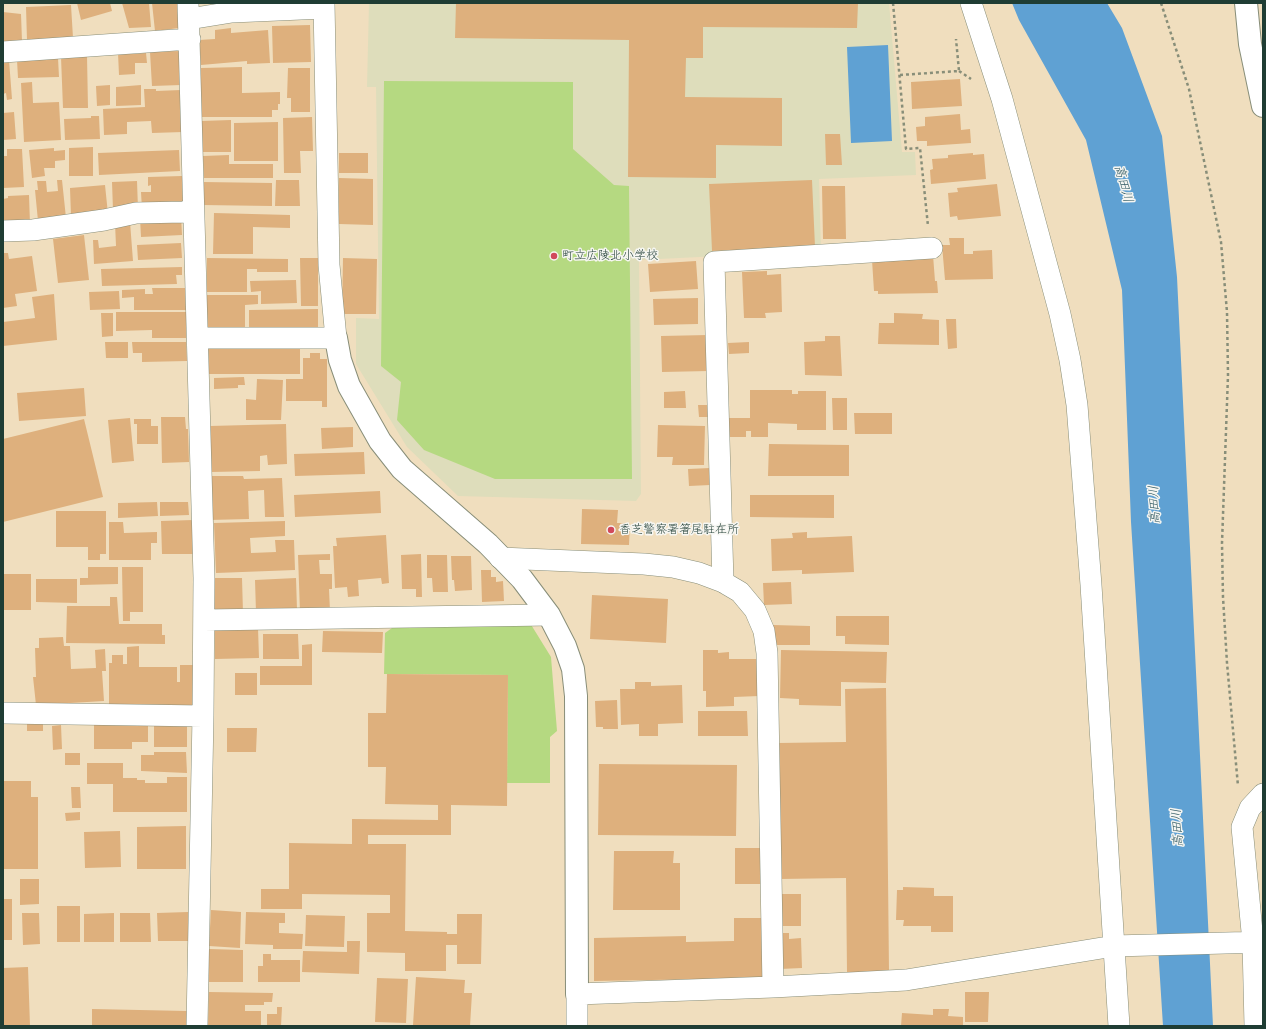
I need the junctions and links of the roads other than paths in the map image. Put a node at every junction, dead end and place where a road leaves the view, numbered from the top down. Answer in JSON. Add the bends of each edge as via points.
{"nodes":[{"id":1,"x":971,"y":3,"type":"edge"},
{"id":2,"x":1246,"y":3,"type":"edge"},
{"id":3,"x":324,"y":6,"type":"edge"},
{"id":4,"x":188,"y":11,"type":"edge"},
{"id":5,"x":190,"y":39,"type":"junction"},
{"id":6,"x":3,"y":52,"type":"edge"},
{"id":7,"x":1263,"y":106,"type":"edge"},
{"id":8,"x":193,"y":208,"type":"junction"},
{"id":9,"x":3,"y":231,"type":"edge"},
{"id":10,"x":932,"y":248,"type":"road end"},
{"id":11,"x":198,"y":338,"type":"junction"},
{"id":12,"x":336,"y":338,"type":"junction"},
{"id":13,"x":500,"y":558,"type":"junction"},
{"id":14,"x":723,"y":582,"type":"junction"},
{"id":15,"x":548,"y":615,"type":"junction"},
{"id":16,"x":204,"y":620,"type":"junction"},
{"id":17,"x":3,"y":713,"type":"edge"},
{"id":18,"x":203,"y":716,"type":"junction"},
{"id":19,"x":1263,"y":794,"type":"edge"},
{"id":20,"x":1258,"y":942,"type":"edge"},
{"id":21,"x":1114,"y":946,"type":"junction"},
{"id":22,"x":773,"y":987,"type":"junction"},
{"id":23,"x":577,"y":994,"type":"junction"},
{"id":24,"x":197,"y":1026,"type":"edge"},
{"id":25,"x":577,"y":1026,"type":"edge"},
{"id":26,"x":1119,"y":1026,"type":"edge"},
{"id":27,"x":1255,"y":1026,"type":"edge"}],
"edges":[{"from":1,"to":21,"type":"street","via":[[1002,99],[1058,306],[1073,382],[1091,585]]},
{"from":2,"to":7,"type":"street","via":[[1250,44]]},
{"from":3,"to":4,"type":"street","via":[[232,12]]},
{"from":3,"to":12,"type":"street","via":[[329,265]]},
{"from":4,"to":5,"type":"street"},
{"from":5,"to":6,"type":"street"},
{"from":5,"to":8,"type":"street"},
{"from":8,"to":9,"type":"street","via":[[184,212],[136,213],[33,230]]},
{"from":8,"to":11,"type":"street"},
{"from":10,"to":14,"type":"street","via":[[714,262]]},
{"from":11,"to":12,"type":"street"},
{"from":11,"to":16,"type":"street"},
{"from":12,"to":13,"type":"street","via":[[340,360],[350,386],[380,441],[402,469],[488,544]]},
{"from":13,"to":14,"type":"street","via":[[673,567]]},
{"from":13,"to":15,"type":"street","via":[[522,579]]},
{"from":14,"to":22,"type":"street","via":[[740,592],[755,610],[764,632],[767,653]]},
{"from":15,"to":16,"type":"street"},
{"from":15,"to":23,"type":"street","via":[[565,646],[573,669],[576,696]]},
{"from":16,"to":18,"type":"street"},
{"from":17,"to":18,"type":"street"},
{"from":18,"to":24,"type":"street"},
{"from":19,"to":20,"type":"street","via":[[1250,808],[1242,827]]},
{"from":20,"to":21,"type":"street"},
{"from":20,"to":27,"type":"street"},
{"from":21,"to":22,"type":"street","via":[[906,980]]},
{"from":21,"to":26,"type":"street"},
{"from":22,"to":23,"type":"street"},
{"from":23,"to":25,"type":"street"}]}
